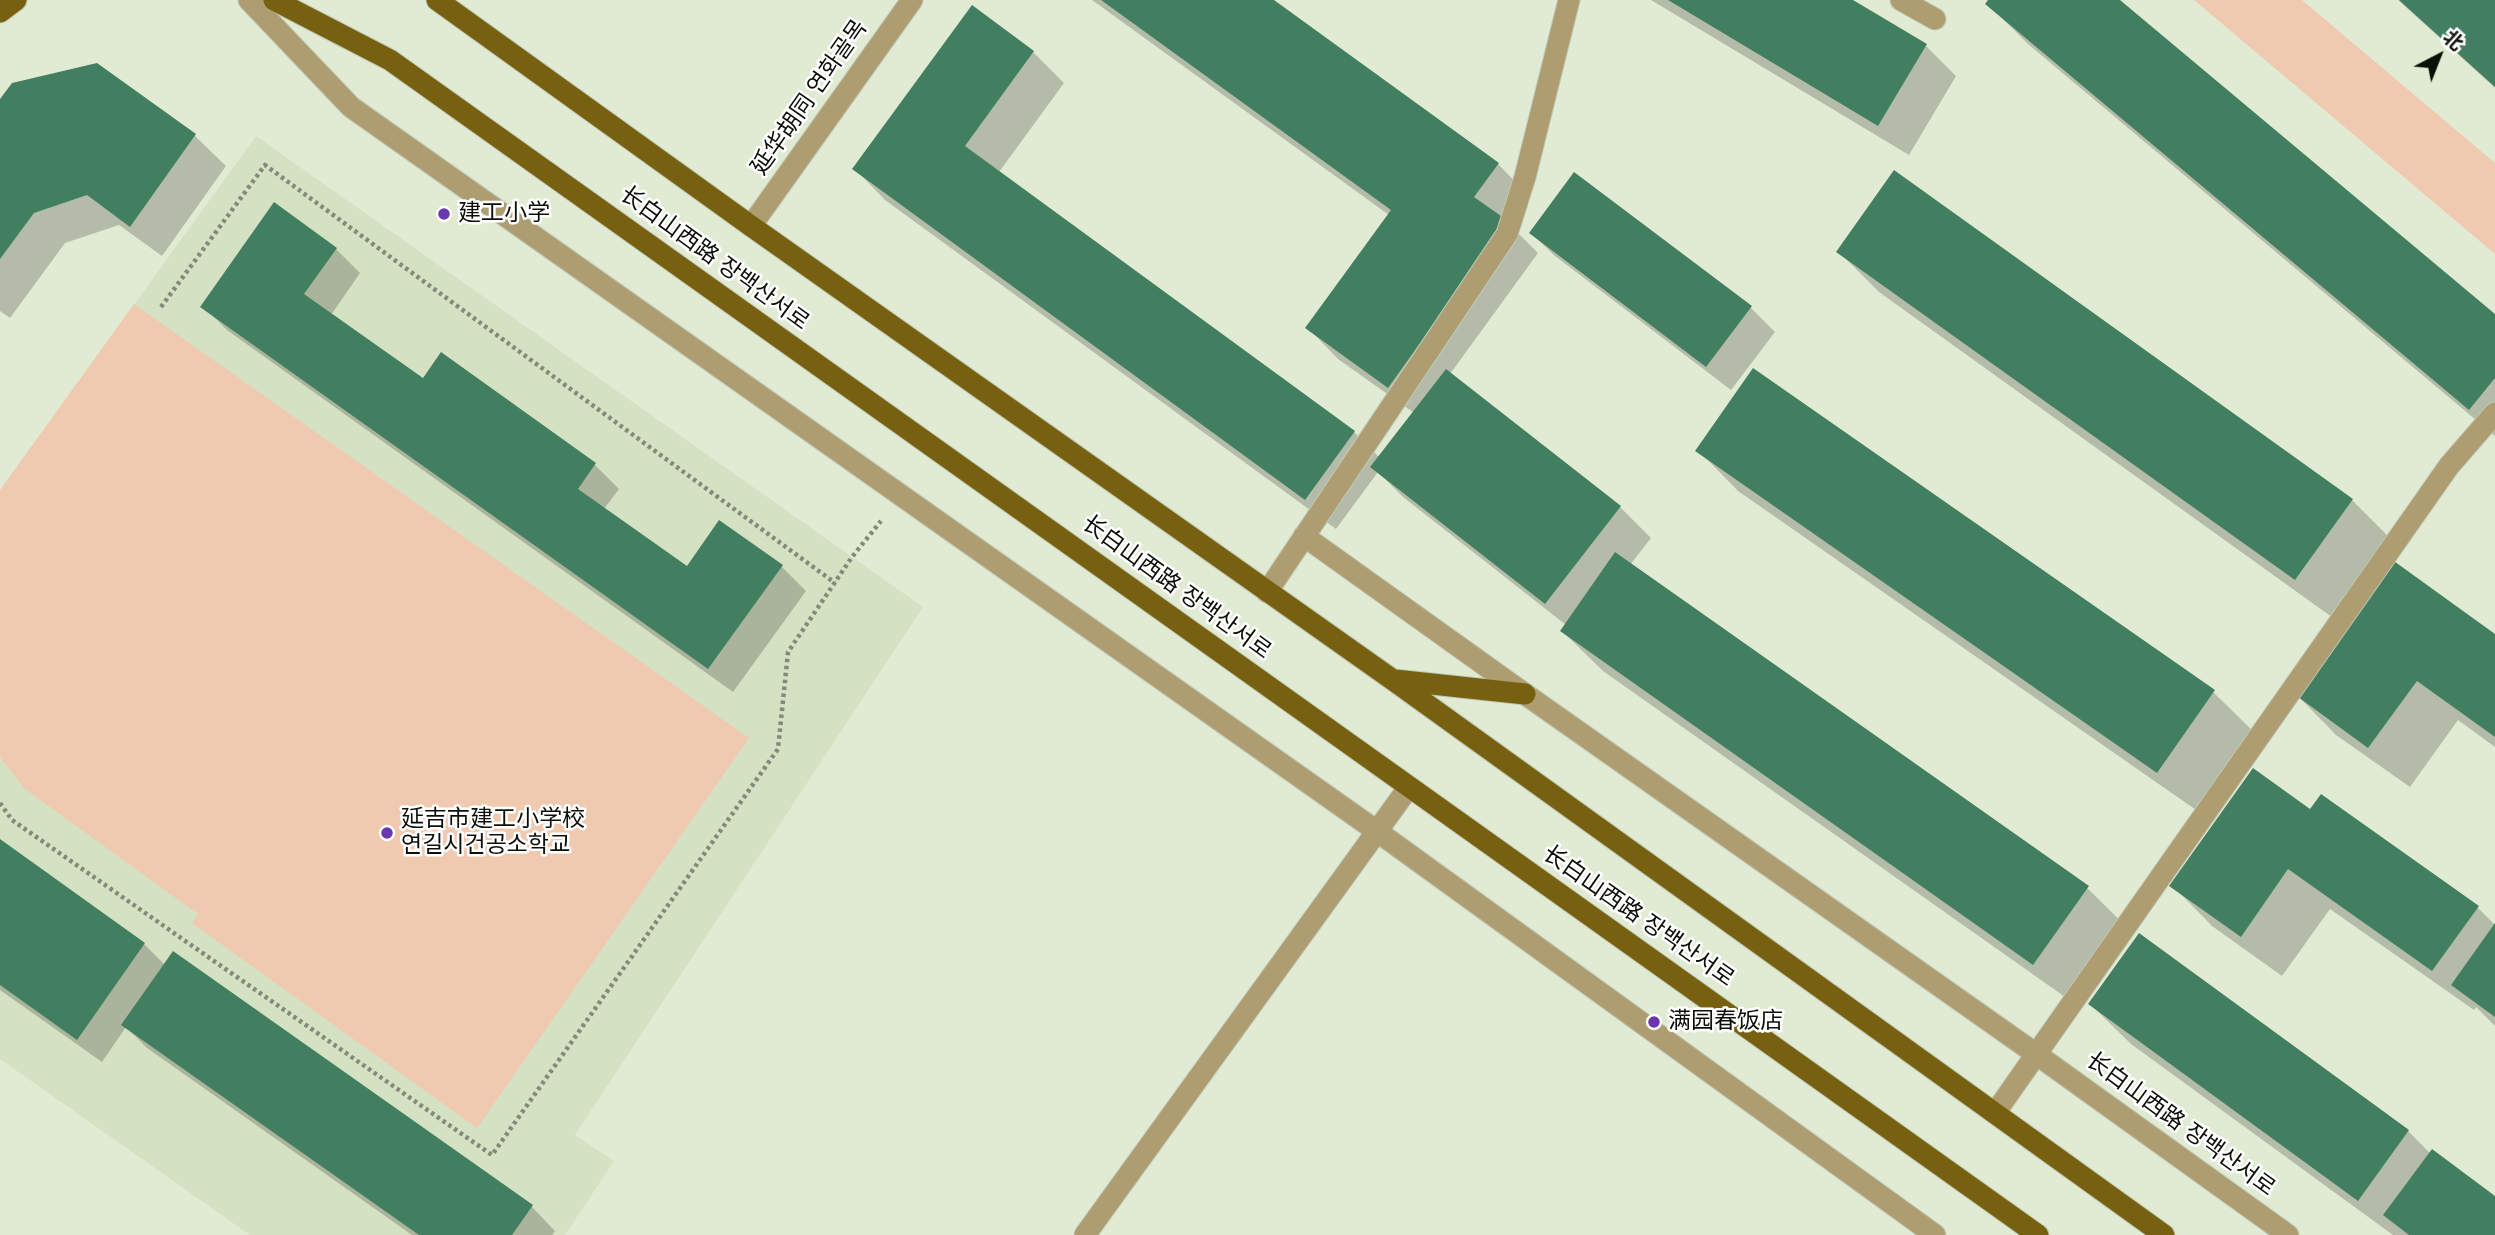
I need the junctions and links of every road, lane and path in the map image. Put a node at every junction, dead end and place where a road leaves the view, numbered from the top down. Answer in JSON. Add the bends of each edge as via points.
{"nodes":[{"id":1,"x":16,"y":0,"type":"edge"},
{"id":2,"x":249,"y":0,"type":"edge"},
{"id":3,"x":274,"y":0,"type":"edge"},
{"id":4,"x":437,"y":0,"type":"edge"},
{"id":5,"x":912,"y":0,"type":"edge"},
{"id":6,"x":1569,"y":0,"type":"edge"},
{"id":7,"x":1901,"y":0,"type":"edge"},
{"id":8,"x":0,"y":12,"type":"edge"},
{"id":9,"x":1935,"y":19,"type":"dead end"},
{"id":10,"x":751,"y":226,"type":"junction"},
{"id":11,"x":161,"y":307,"type":"dead end"},
{"id":12,"x":2495,"y":413,"type":"edge"},
{"id":13,"x":881,"y":520,"type":"dead end"},
{"id":14,"x":1304,"y":536,"type":"junction"},
{"id":15,"x":835,"y":583,"type":"junction"},
{"id":16,"x":1267,"y":592,"type":"junction"},
{"id":17,"x":1393,"y":680,"type":"junction"},
{"id":18,"x":1525,"y":694,"type":"junction"},
{"id":19,"x":1409,"y":787,"type":"junction"},
{"id":20,"x":0,"y":803,"type":"edge"},
{"id":21,"x":1378,"y":832,"type":"junction"},
{"id":22,"x":2036,"y":1054,"type":"junction"},
{"id":23,"x":1995,"y":1114,"type":"junction"},
{"id":24,"x":1085,"y":1235,"type":"edge"},
{"id":25,"x":1935,"y":1235,"type":"edge"},
{"id":26,"x":2038,"y":1235,"type":"edge"},
{"id":27,"x":2164,"y":1235,"type":"edge"},
{"id":28,"x":2288,"y":1235,"type":"edge"}],
"edges":[{"from":1,"to":8,"type":"main road"},
{"from":2,"to":21,"type":"street","via":[[351,107]]},
{"from":3,"to":19,"type":"main road","name":"长白山西路 장백산서로","via":[[390,60]]},
{"from":4,"to":10,"type":"main road","name":"长白山西路 장백산서로"},
{"from":5,"to":10,"type":"street","name":"延华胡同 연화골목"},
{"from":6,"to":14,"type":"street","via":[[1507,234]]},
{"from":7,"to":9,"type":"street"},
{"from":10,"to":16,"type":"main road","name":"长白山西路 장백산서로"},
{"from":11,"to":15,"type":"path","via":[[265,165]]},
{"from":12,"to":22,"type":"street","via":[[2449,466]]},
{"from":13,"to":15,"type":"path"},
{"from":14,"to":16,"type":"street"},
{"from":14,"to":18,"type":"street","name":"长白山西路 장백산서로"},
{"from":15,"to":20,"type":"path","via":[[788,652],[778,749],[492,1155],[12,820]]},
{"from":16,"to":17,"type":"main road","name":"长白山西路 장백산서로"},
{"from":17,"to":18,"type":"main road"},
{"from":17,"to":23,"type":"main road","name":"长白山西路 장백산서로"},
{"from":18,"to":22,"type":"street","name":"长白山西路 장백산서로"},
{"from":19,"to":21,"type":"street"},
{"from":19,"to":26,"type":"main road","name":"长白山西路 장백산서로"},
{"from":21,"to":24,"type":"street"},
{"from":21,"to":25,"type":"street"},
{"from":22,"to":23,"type":"street"},
{"from":22,"to":28,"type":"street","name":"长白山西路 장백산서로"},
{"from":23,"to":27,"type":"main road","name":"长白山西路 장백산서로"}]}
